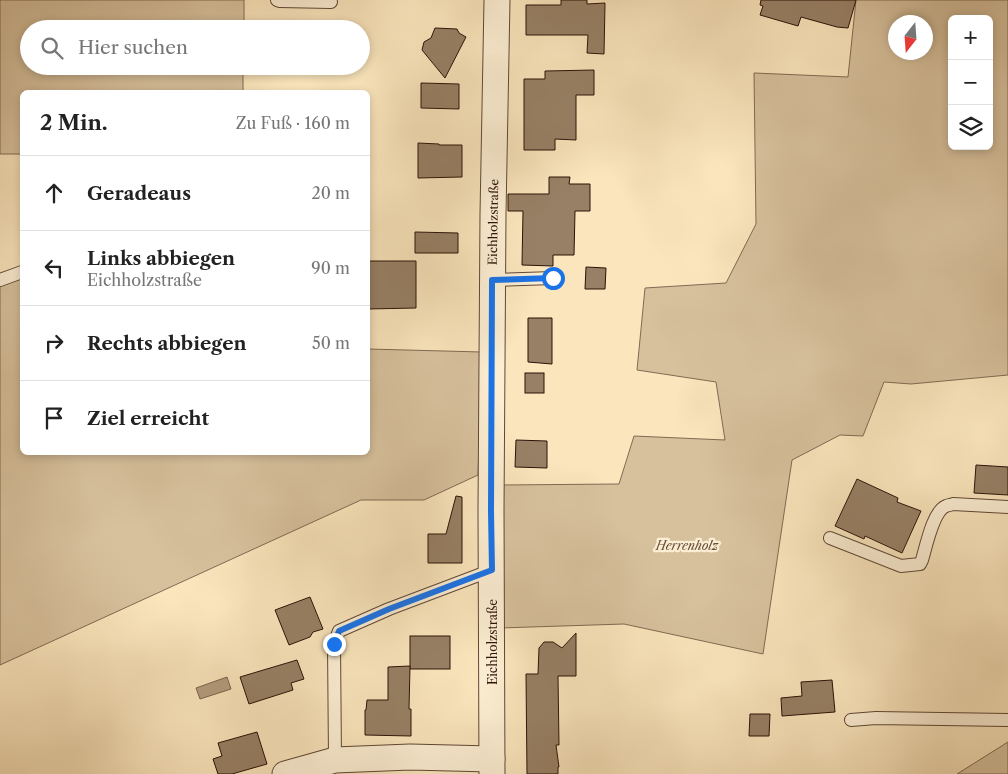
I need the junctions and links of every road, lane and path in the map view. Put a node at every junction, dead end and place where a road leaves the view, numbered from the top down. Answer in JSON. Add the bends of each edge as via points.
{"nodes":[{"id":1,"x":277,"y":0,"type":"edge"},
{"id":2,"x":497,"y":0,"type":"edge"},
{"id":3,"x":331,"y":2,"type":"dead end"},
{"id":4,"x":20,"y":273,"type":"edge"},
{"id":5,"x":553,"y":278,"type":"dead end"},
{"id":6,"x":0,"y":280,"type":"edge"},
{"id":7,"x":492,"y":280,"type":"junction"},
{"id":8,"x":1008,"y":506,"type":"edge"},
{"id":9,"x":830,"y":538,"type":"dead end"},
{"id":10,"x":492,"y":570,"type":"junction"},
{"id":11,"x":851,"y":720,"type":"dead end"},
{"id":12,"x":1008,"y":720,"type":"edge"},
{"id":13,"x":492,"y":766,"type":"edge"},
{"id":14,"x":336,"y":767,"type":"edge"},
{"id":15,"x":284,"y":774,"type":"edge"}],
"edges":[{"from":1,"to":3,"type":"lane"},
{"from":2,"to":7,"type":"street","name":"Eichholzstraße"},
{"from":4,"to":6,"type":"lane"},
{"from":5,"to":7,"type":"lane"},
{"from":7,"to":10,"type":"street","name":"Eichholzstraße"},
{"from":8,"to":9,"type":"lane","via":[[945,506],[936,517],[920,564],[901,566]]},
{"from":10,"to":13,"type":"street","name":"Eichholzstraße"},
{"from":10,"to":14,"type":"lane","via":[[339,631],[334,644]]},
{"from":11,"to":12,"type":"lane"},
{"from":13,"to":14,"type":"street","via":[[410,757]]},
{"from":14,"to":15,"type":"street"}]}
